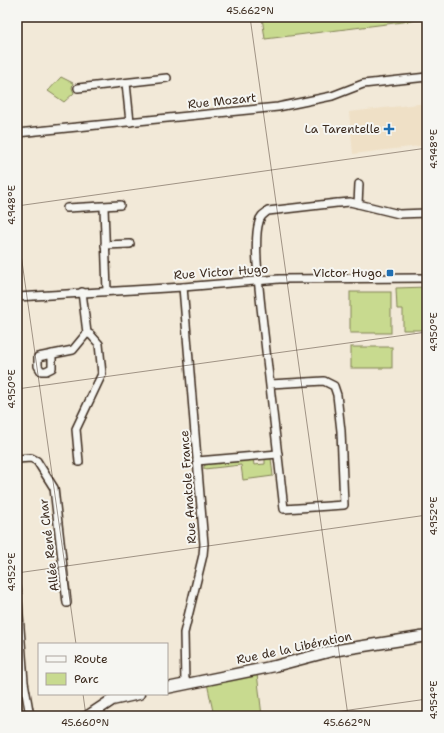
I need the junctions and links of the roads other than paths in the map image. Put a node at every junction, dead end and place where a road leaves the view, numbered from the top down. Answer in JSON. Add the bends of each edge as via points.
{"nodes":[{"id":1,"x":427,"y":77,"type":"edge"},
{"id":2,"x":167,"y":78,"type":"dead end"},
{"id":3,"x":126,"y":83,"type":"junction"},
{"id":4,"x":78,"y":88,"type":"dead end"},
{"id":5,"x":130,"y":122,"type":"junction"},
{"id":6,"x":17,"y":133,"type":"edge"},
{"id":7,"x":359,"y":184,"type":"dead end"},
{"id":8,"x":358,"y":204,"type":"junction"},
{"id":9,"x":120,"y":205,"type":"dead end"},
{"id":10,"x":104,"y":207,"type":"junction"},
{"id":11,"x":67,"y":208,"type":"dead end"},
{"id":12,"x":427,"y":213,"type":"edge"},
{"id":13,"x":130,"y":244,"type":"dead end"},
{"id":14,"x":105,"y":245,"type":"junction"},
{"id":15,"x":427,"y":278,"type":"edge"},
{"id":16,"x":259,"y":281,"type":"junction"},
{"id":17,"x":183,"y":287,"type":"junction"},
{"id":18,"x":107,"y":291,"type":"junction"},
{"id":19,"x":82,"y":292,"type":"junction"},
{"id":20,"x":17,"y":297,"type":"edge"},
{"id":21,"x":87,"y":333,"type":"junction"},
{"id":22,"x":52,"y":354,"type":"dead end"},
{"id":23,"x":270,"y":384,"type":"junction"},
{"id":24,"x":278,"y":454,"type":"junction"},
{"id":25,"x":17,"y":459,"type":"edge"},
{"id":26,"x":197,"y":460,"type":"junction"},
{"id":27,"x":79,"y":462,"type":"dead end"},
{"id":28,"x":17,"y":588,"type":"edge"},
{"id":29,"x":68,"y":604,"type":"dead end"},
{"id":30,"x":427,"y":636,"type":"edge"},
{"id":31,"x":185,"y":684,"type":"junction"},
{"id":32,"x":168,"y":688,"type":"edge"},
{"id":33,"x":130,"y":695,"type":"edge"},
{"id":34,"x":111,"y":697,"type":"edge"},
{"id":35,"x":30,"y":716,"type":"edge"},
{"id":36,"x":88,"y":716,"type":"edge"}],
"edges":[{"from":1,"to":5,"type":"street","name":"Rue Mozart","via":[[362,84],[332,96],[278,107]]},
{"from":2,"to":3,"type":"street"},
{"from":3,"to":4,"type":"street"},
{"from":3,"to":5,"type":"street"},
{"from":5,"to":6,"type":"street","name":"Rue Mozart"},
{"from":7,"to":8,"type":"street"},
{"from":8,"to":12,"type":"street","via":[[399,214]]},
{"from":8,"to":16,"type":"street","via":[[338,203],[276,209],[262,215],[257,230]]},
{"from":9,"to":10,"type":"street"},
{"from":10,"to":11,"type":"street"},
{"from":10,"to":14,"type":"street"},
{"from":13,"to":14,"type":"street"},
{"from":14,"to":18,"type":"street"},
{"from":15,"to":16,"type":"street","name":"Rue Victor Hugo"},
{"from":16,"to":17,"type":"street","name":"Rue Victor Hugo"},
{"from":16,"to":23,"type":"street"},
{"from":17,"to":18,"type":"street","name":"Rue Victor Hugo"},
{"from":17,"to":26,"type":"street","name":"Rue Anatole France"},
{"from":18,"to":19,"type":"street","name":"Rue Victor Hugo"},
{"from":19,"to":20,"type":"street","name":"Rue Victor Hugo"},
{"from":19,"to":21,"type":"street"},
{"from":21,"to":22,"type":"street","via":[[73,350]]},
{"from":21,"to":27,"type":"street","via":[[99,344],[102,374],[76,429]]},
{"from":23,"to":24,"type":"street"},
{"from":23,"to":24,"type":"street","via":[[324,381],[334,386],[340,424],[344,505],[284,509]]},
{"from":24,"to":26,"type":"street"},
{"from":25,"to":29,"type":"street","name":"Allée René Char","via":[[31,458],[37,461],[54,488]]},
{"from":26,"to":31,"type":"street","name":"Rue Anatole France","via":[[204,544],[184,633]]},
{"from":28,"to":35,"type":"street","via":[[24,682]]},
{"from":30,"to":31,"type":"main road","name":"Rue de la Libération","via":[[332,651]]},
{"from":31,"to":32,"type":"main road","name":"Rue de la Libération"},
{"from":33,"to":34,"type":"main road"},
{"from":34,"to":36,"type":"main road"}]}
